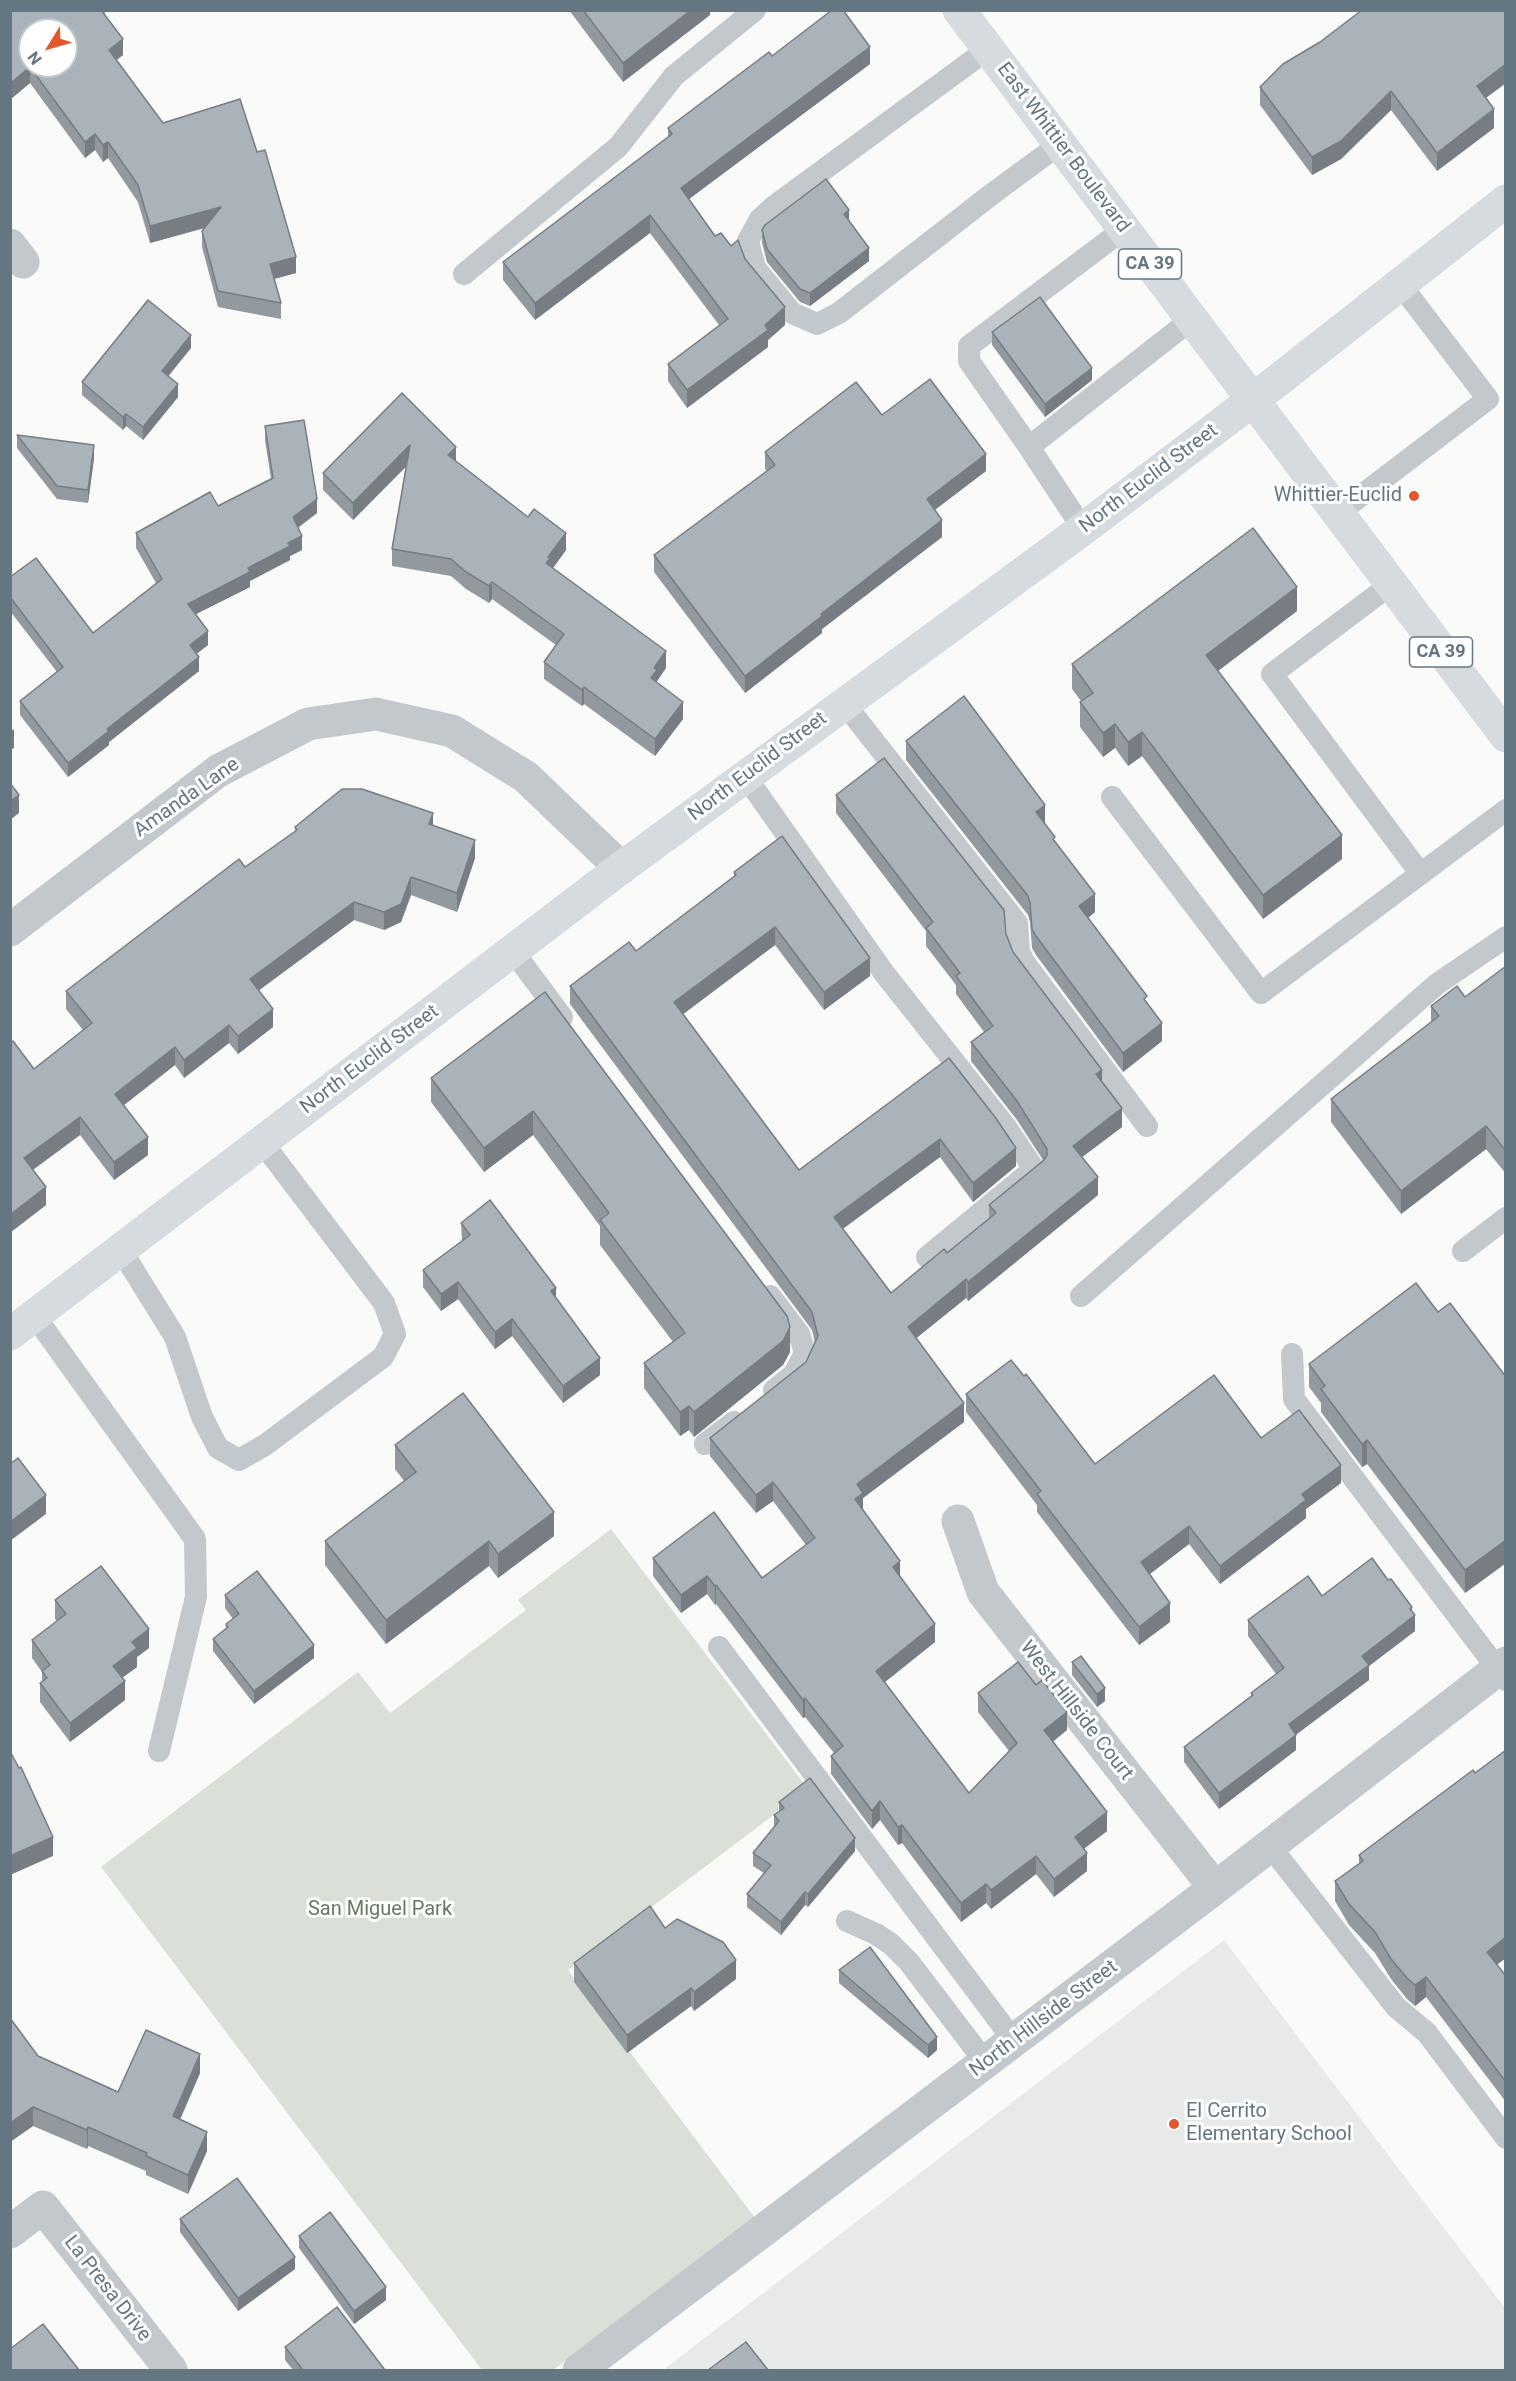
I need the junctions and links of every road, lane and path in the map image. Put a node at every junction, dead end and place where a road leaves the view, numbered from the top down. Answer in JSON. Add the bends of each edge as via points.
{"nodes":[{"id":1,"x":755,"y":10,"type":"edge"},
{"id":2,"x":959,"y":10,"type":"edge"},
{"id":3,"x":988,"y":49,"type":"junction"},
{"id":4,"x":1060,"y":144,"type":"junction"},
{"id":5,"x":1506,"y":201,"type":"edge"},
{"id":6,"x":1124,"y":230,"type":"junction"},
{"id":7,"x":464,"y":274,"type":"dead end"},
{"id":8,"x":1400,"y":284,"type":"junction"},
{"id":9,"x":1192,"y":319,"type":"junction"},
{"id":10,"x":1253,"y":400,"type":"junction"},
{"id":11,"x":1029,"y":447,"type":"junction"},
{"id":12,"x":1337,"y":514,"type":"junction"},
{"id":13,"x":1083,"y":529,"type":"junction"},
{"id":14,"x":1390,"y":585,"type":"junction"},
{"id":15,"x":844,"y":703,"type":"junction"},
{"id":16,"x":1506,"y":736,"type":"edge"},
{"id":17,"x":746,"y":777,"type":"junction"},
{"id":18,"x":1112,"y":797,"type":"dead end"},
{"id":19,"x":1506,"y":810,"type":"edge"},
{"id":20,"x":621,"y":868,"type":"junction"},
{"id":21,"x":1420,"y":873,"type":"junction"},
{"id":22,"x":10,"y":930,"type":"edge"},
{"id":23,"x":1506,"y":937,"type":"edge"},
{"id":24,"x":513,"y":951,"type":"junction"},
{"id":25,"x":577,"y":1037,"type":"edge"},
{"id":26,"x":1147,"y":1126,"type":"dead end"},
{"id":27,"x":262,"y":1142,"type":"junction"},
{"id":28,"x":1506,"y":1218,"type":"edge"},
{"id":29,"x":121,"y":1250,"type":"junction"},
{"id":30,"x":1463,"y":1251,"type":"dead end"},
{"id":31,"x":927,"y":1257,"type":"dead end"},
{"id":32,"x":756,"y":1276,"type":"edge"},
{"id":33,"x":1081,"y":1296,"type":"dead end"},
{"id":34,"x":22,"y":1324,"type":"edge"},
{"id":35,"x":1292,"y":1354,"type":"dead end"},
{"id":36,"x":705,"y":1444,"type":"dead end"},
{"id":37,"x":958,"y":1521,"type":"dead end"},
{"id":38,"x":719,"y":1647,"type":"dead end"},
{"id":39,"x":1503,"y":1671,"type":"edge"},
{"id":40,"x":159,"y":1751,"type":"dead end"},
{"id":41,"x":1270,"y":1846,"type":"junction"},
{"id":42,"x":1215,"y":1888,"type":"junction"},
{"id":43,"x":847,"y":1921,"type":"dead end"},
{"id":44,"x":1014,"y":2041,"type":"junction"},
{"id":45,"x":986,"y":2063,"type":"junction"},
{"id":46,"x":1506,"y":2138,"type":"edge"},
{"id":47,"x":10,"y":2232,"type":"edge"},
{"id":48,"x":171,"y":2370,"type":"edge"},
{"id":49,"x":579,"y":2370,"type":"edge"}],
"edges":[{"from":1,"to":7,"type":"lane","via":[[674,76],[618,147]]},
{"from":2,"to":3,"type":"street","name":"East Whittier Boulevard","number":"CA 39"},
{"from":3,"to":4,"type":"street","name":"East Whittier Boulevard","number":"CA 39"},
{"from":3,"to":4,"type":"lane","via":[[760,219],[748,241],[754,268],[792,314],[817,324],[839,313]]},
{"from":4,"to":6,"type":"street","name":"East Whittier Boulevard","number":"CA 39"},
{"from":5,"to":8,"type":"street","name":"North Euclid Street"},
{"from":6,"to":9,"type":"street","name":"East Whittier Boulevard","number":"CA 39"},
{"from":6,"to":11,"type":"lane","via":[[969,346],[969,361]]},
{"from":8,"to":10,"type":"street","name":"North Euclid Street"},
{"from":8,"to":12,"type":"lane","via":[[1488,399]]},
{"from":9,"to":10,"type":"street","name":"East Whittier Boulevard","number":"CA 39"},
{"from":9,"to":11,"type":"lane"},
{"from":10,"to":12,"type":"street","number":"CA 39"},
{"from":10,"to":13,"type":"street","name":"North Euclid Street"},
{"from":11,"to":13,"type":"lane"},
{"from":12,"to":14,"type":"street","number":"CA 39"},
{"from":13,"to":15,"type":"street","name":"North Euclid Street"},
{"from":14,"to":16,"type":"street","number":"CA 39"},
{"from":14,"to":21,"type":"lane","via":[[1272,674]]},
{"from":15,"to":17,"type":"street","name":"North Euclid Street"},
{"from":15,"to":26,"type":"lane","via":[[1017,922],[1019,951],[1024,962]]},
{"from":17,"to":20,"type":"street","name":"North Euclid Street"},
{"from":17,"to":31,"type":"lane","via":[[884,973],[1006,1127],[1034,1169]]},
{"from":18,"to":21,"type":"lane","via":[[1261,993]]},
{"from":19,"to":21,"type":"lane"},
{"from":20,"to":22,"type":"street","name":"Amanda Lane","via":[[526,777],[471,742],[452,731],[376,714],[308,724],[218,771]]},
{"from":20,"to":24,"type":"street","name":"North Euclid Street"},
{"from":23,"to":33,"type":"lane","via":[[1437,984]]},
{"from":24,"to":25,"type":"lane"},
{"from":24,"to":27,"type":"street","name":"North Euclid Street"},
{"from":27,"to":29,"type":"street","name":"North Euclid Street"},
{"from":27,"to":29,"type":"lane","via":[[384,1303],[395,1334],[383,1357],[239,1460],[218,1448],[202,1417],[175,1338]]},
{"from":28,"to":30,"type":"lane"},
{"from":29,"to":34,"type":"street","name":"North Euclid Street"},
{"from":32,"to":36,"type":"lane","via":[[799,1334],[804,1353],[794,1374]]},
{"from":34,"to":40,"type":"lane","via":[[195,1539],[196,1597]]},
{"from":35,"to":39,"type":"lane","via":[[1294,1399]]},
{"from":37,"to":42,"type":"street","name":"West Hillside Court","via":[[984,1592]]},
{"from":38,"to":44,"type":"lane"},
{"from":39,"to":41,"type":"street","name":"North Hillside Street"},
{"from":41,"to":42,"type":"street","name":"North Hillside Street"},
{"from":41,"to":46,"type":"lane","via":[[1396,2007],[1427,2033]]},
{"from":42,"to":44,"type":"street","name":"North Hillside Street"},
{"from":43,"to":45,"type":"lane","via":[[876,1934],[909,1962]]},
{"from":44,"to":45,"type":"street","name":"North Hillside Street"},
{"from":45,"to":49,"type":"street","name":"North Hillside Street"},
{"from":47,"to":48,"type":"street","name":"La Presa Drive","via":[[43,2207]]}]}
